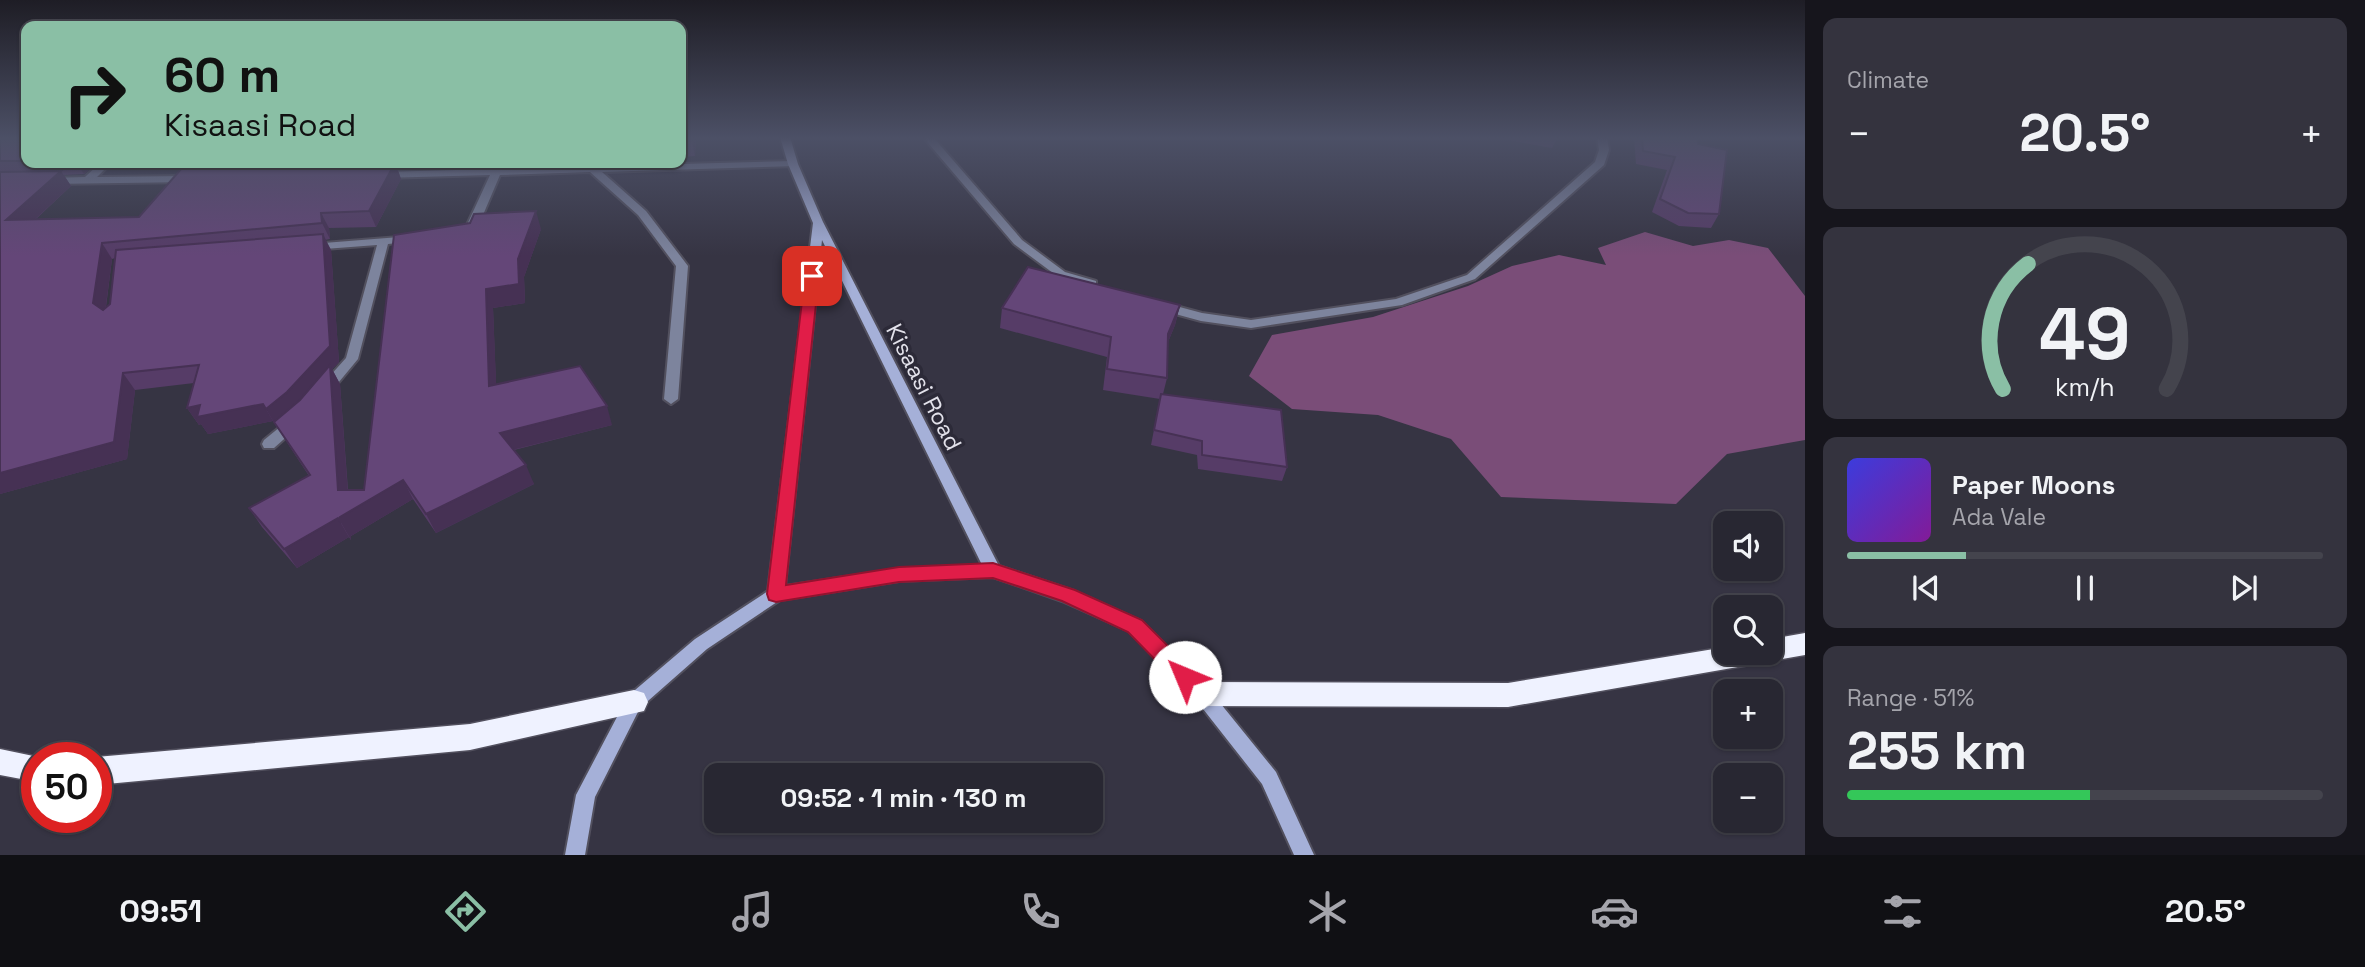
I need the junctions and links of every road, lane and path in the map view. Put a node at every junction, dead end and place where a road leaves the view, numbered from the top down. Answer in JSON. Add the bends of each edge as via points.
{"nodes":[{"id":1,"x":91,"y":177,"type":"edge"},
{"id":2,"x":494,"y":177,"type":"edge"},
{"id":3,"x":601,"y":177,"type":"edge"},
{"id":4,"x":799,"y":177,"type":"edge"},
{"id":5,"x":963,"y":177,"type":"edge"},
{"id":6,"x":1584,"y":177,"type":"edge"},
{"id":7,"x":208,"y":178,"type":"edge"},
{"id":8,"x":88,"y":180,"type":"junction"},
{"id":9,"x":37,"y":181,"type":"edge"},
{"id":10,"x":818,"y":222,"type":"junction"},
{"id":11,"x":456,"y":235,"type":"edge"},
{"id":12,"x":420,"y":239,"type":"edge"},
{"id":13,"x":383,"y":242,"type":"junction"},
{"id":14,"x":300,"y":248,"type":"edge"},
{"id":15,"x":1110,"y":290,"type":"edge"},
{"id":16,"x":1149,"y":302,"type":"edge"},
{"id":17,"x":671,"y":398,"type":"dead end"},
{"id":18,"x":269,"y":443,"type":"dead end"},
{"id":19,"x":993,"y":571,"type":"junction"},
{"id":20,"x":776,"y":594,"type":"junction"},
{"id":21,"x":1805,"y":644,"type":"edge"},
{"id":22,"x":1783,"y":648,"type":"edge"},
{"id":23,"x":1713,"y":660,"type":"edge"},
{"id":24,"x":1202,"y":694,"type":"junction"},
{"id":25,"x":634,"y":702,"type":"junction"},
{"id":26,"x":0,"y":762,"type":"edge"},
{"id":27,"x":21,"y":766,"type":"edge"},
{"id":28,"x":112,"y":771,"type":"edge"},
{"id":29,"x":575,"y":855,"type":"edge"},
{"id":30,"x":1304,"y":855,"type":"edge"}],
"edges":[{"from":1,"to":8,"type":"street"},
{"from":2,"to":11,"type":"street","via":[[468,234]]},
{"from":3,"to":17,"type":"street","via":[[642,213],[682,266]]},
{"from":4,"to":10,"type":"main road","name":"Kisaasi Road"},
{"from":5,"to":15,"type":"street","via":[[1018,242],[1061,274]]},
{"from":6,"to":16,"type":"street","via":[[1471,277],[1398,302],[1251,324],[1200,317]]},
{"from":7,"to":8,"type":"street"},
{"from":8,"to":9,"type":"street"},
{"from":10,"to":19,"type":"main road","name":"Kisaasi Road"},
{"from":10,"to":20,"type":"main road","name":"Kisaasi Road"},
{"from":12,"to":13,"type":"street"},
{"from":13,"to":14,"type":"street"},
{"from":13,"to":18,"type":"street","via":[[352,359],[308,410]]},
{"from":19,"to":20,"type":"main road","via":[[899,575]]},
{"from":19,"to":24,"type":"main road","via":[[1068,596],[1135,626]]},
{"from":20,"to":25,"type":"main road","via":[[701,644]]},
{"from":21,"to":22,"type":"highway"},
{"from":23,"to":24,"type":"highway","via":[[1508,695]]},
{"from":24,"to":30,"type":"main road","via":[[1269,778]]},
{"from":25,"to":28,"type":"highway","via":[[470,737]]},
{"from":25,"to":29,"type":"main road","via":[[586,795]]},
{"from":26,"to":27,"type":"highway"}]}
